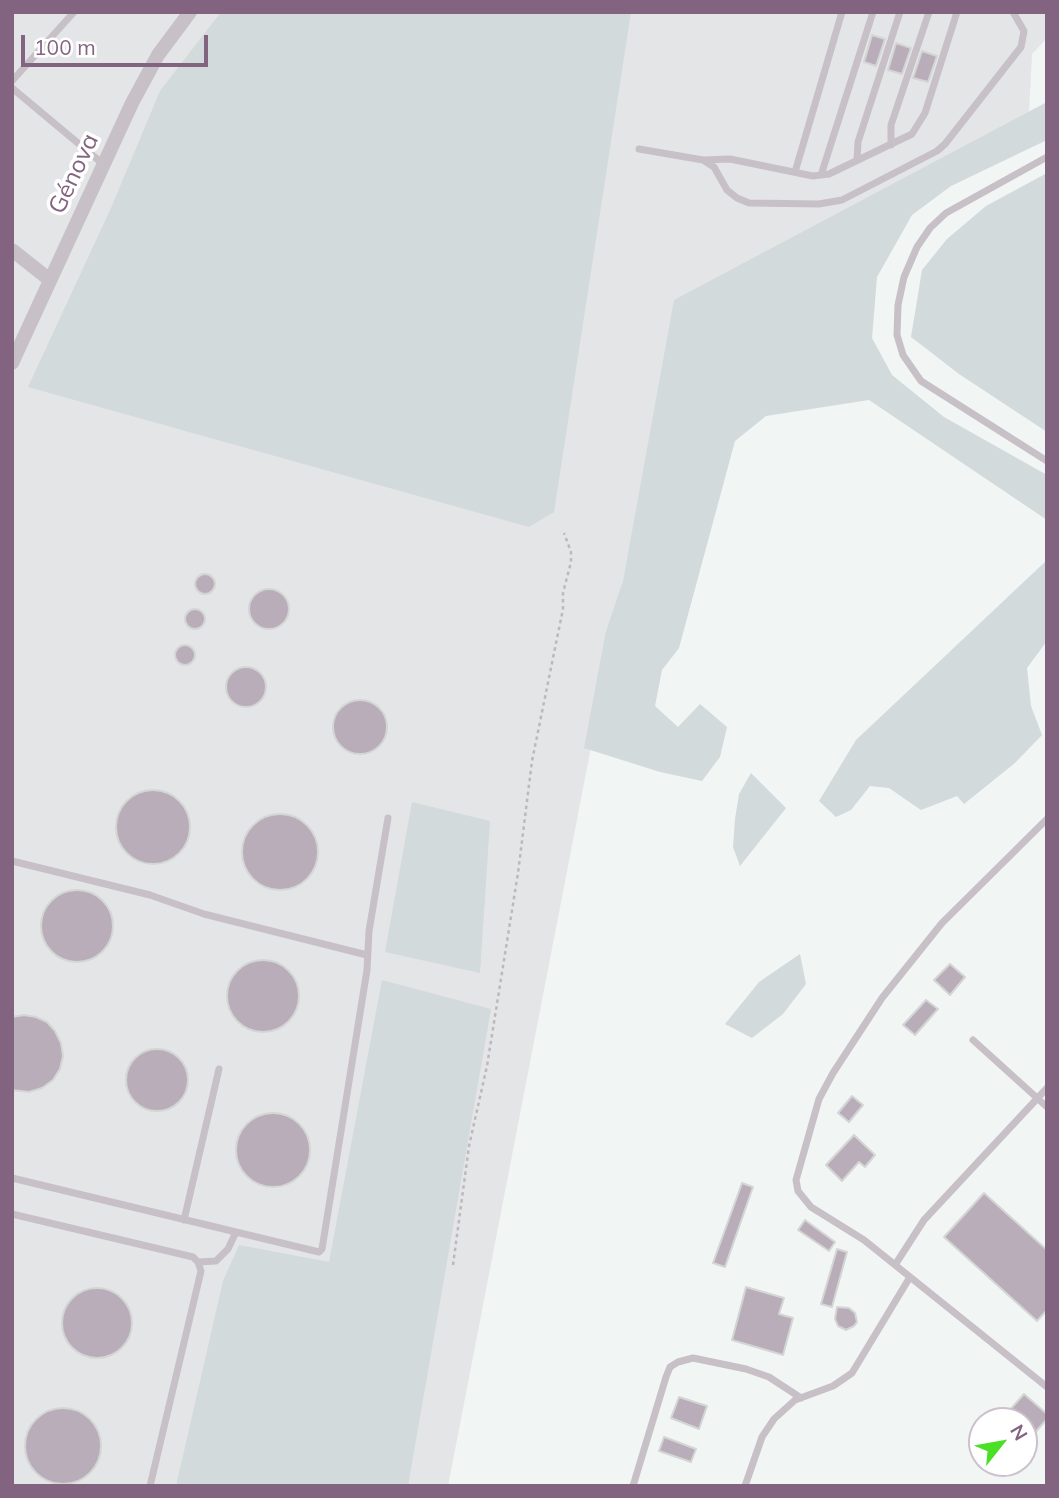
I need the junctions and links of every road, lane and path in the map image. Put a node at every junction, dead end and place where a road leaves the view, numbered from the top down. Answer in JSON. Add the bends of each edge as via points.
{"nodes":[{"id":1,"x":74,"y":12,"type":"edge"},
{"id":2,"x":190,"y":12,"type":"edge"},
{"id":3,"x":842,"y":12,"type":"edge"},
{"id":4,"x":873,"y":12,"type":"edge"},
{"id":5,"x":900,"y":12,"type":"edge"},
{"id":6,"x":929,"y":12,"type":"edge"},
{"id":7,"x":957,"y":12,"type":"edge"},
{"id":8,"x":1013,"y":12,"type":"edge"},
{"id":9,"x":12,"y":81,"type":"edge"},
{"id":10,"x":12,"y":88,"type":"edge"},
{"id":11,"x":891,"y":145,"type":"junction"},
{"id":12,"x":639,"y":149,"type":"dead end"},
{"id":13,"x":1047,"y":157,"type":"edge"},
{"id":14,"x":703,"y":160,"type":"junction"},
{"id":15,"x":857,"y":160,"type":"junction"},
{"id":16,"x":103,"y":164,"type":"junction"},
{"id":17,"x":795,"y":172,"type":"junction"},
{"id":18,"x":821,"y":175,"type":"junction"},
{"id":19,"x":12,"y":250,"type":"edge"},
{"id":20,"x":50,"y":280,"type":"junction"},
{"id":21,"x":12,"y":363,"type":"edge"},
{"id":22,"x":1047,"y":461,"type":"edge"},
{"id":23,"x":564,"y":533,"type":"dead end"},
{"id":24,"x":388,"y":818,"type":"dead end"},
{"id":25,"x":1047,"y":819,"type":"edge"},
{"id":26,"x":12,"y":861,"type":"edge"},
{"id":27,"x":367,"y":955,"type":"junction"},
{"id":28,"x":973,"y":1040,"type":"dead end"},
{"id":29,"x":219,"y":1069,"type":"dead end"},
{"id":30,"x":1047,"y":1088,"type":"edge"},
{"id":31,"x":1037,"y":1098,"type":"junction"},
{"id":32,"x":1047,"y":1107,"type":"edge"},
{"id":33,"x":12,"y":1178,"type":"edge"},
{"id":34,"x":12,"y":1214,"type":"edge"},
{"id":35,"x":184,"y":1220,"type":"junction"},
{"id":36,"x":236,"y":1233,"type":"junction"},
{"id":37,"x":198,"y":1262,"type":"junction"},
{"id":38,"x":453,"y":1265,"type":"dead end"},
{"id":39,"x":895,"y":1265,"type":"junction"},
{"id":40,"x":911,"y":1277,"type":"junction"},
{"id":41,"x":1047,"y":1387,"type":"edge"},
{"id":42,"x":801,"y":1398,"type":"junction"},
{"id":43,"x":150,"y":1486,"type":"edge"},
{"id":44,"x":633,"y":1486,"type":"edge"},
{"id":45,"x":745,"y":1486,"type":"edge"}],
"edges":[{"from":1,"to":9,"type":"lane"},
{"from":2,"to":16,"type":"street","name":"Génova","via":[[153,65]]},
{"from":3,"to":17,"type":"lane"},
{"from":4,"to":18,"type":"lane"},
{"from":5,"to":15,"type":"lane","via":[[858,142]]},
{"from":6,"to":11,"type":"lane","via":[[891,125]]},
{"from":7,"to":11,"type":"lane","via":[[920,124]]},
{"from":8,"to":14,"type":"lane","via":[[1024,31],[1021,47],[945,144],[842,200],[749,203],[727,190],[714,167]]},
{"from":10,"to":16,"type":"lane"},
{"from":11,"to":15,"type":"lane"},
{"from":12,"to":14,"type":"lane"},
{"from":13,"to":22,"type":"lane","via":[[946,213],[930,228],[904,277],[897,325],[903,355],[921,381]]},
{"from":14,"to":17,"type":"lane","via":[[730,159]]},
{"from":15,"to":18,"type":"lane"},
{"from":16,"to":20,"type":"street","name":"Génova"},
{"from":17,"to":18,"type":"lane"},
{"from":19,"to":20,"type":"street"},
{"from":20,"to":21,"type":"street","name":"Génova"},
{"from":23,"to":38,"type":"path","via":[[571,552],[564,609],[532,761],[518,873],[487,1066],[469,1146]]},
{"from":24,"to":27,"type":"lane"},
{"from":25,"to":39,"type":"lane","via":[[942,923],[910,962],[819,1099],[796,1180],[798,1191],[821,1216],[864,1240]]},
{"from":26,"to":27,"type":"lane"},
{"from":27,"to":36,"type":"lane","via":[[322,1249],[311,1251]]},
{"from":28,"to":31,"type":"lane"},
{"from":29,"to":35,"type":"lane"},
{"from":30,"to":31,"type":"lane"},
{"from":31,"to":32,"type":"lane"},
{"from":31,"to":39,"type":"lane","via":[[924,1220]]},
{"from":33,"to":35,"type":"lane"},
{"from":34,"to":37,"type":"lane","via":[[193,1257]]},
{"from":35,"to":36,"type":"lane"},
{"from":36,"to":37,"type":"lane","via":[[216,1261]]},
{"from":37,"to":43,"type":"lane","via":[[201,1271]]},
{"from":39,"to":40,"type":"lane"},
{"from":40,"to":41,"type":"lane"},
{"from":40,"to":42,"type":"lane","via":[[852,1373]]},
{"from":42,"to":44,"type":"lane","via":[[769,1377],[746,1369],[692,1358],[678,1362],[666,1377]]},
{"from":42,"to":45,"type":"lane","via":[[786,1406],[762,1437]]}]}
